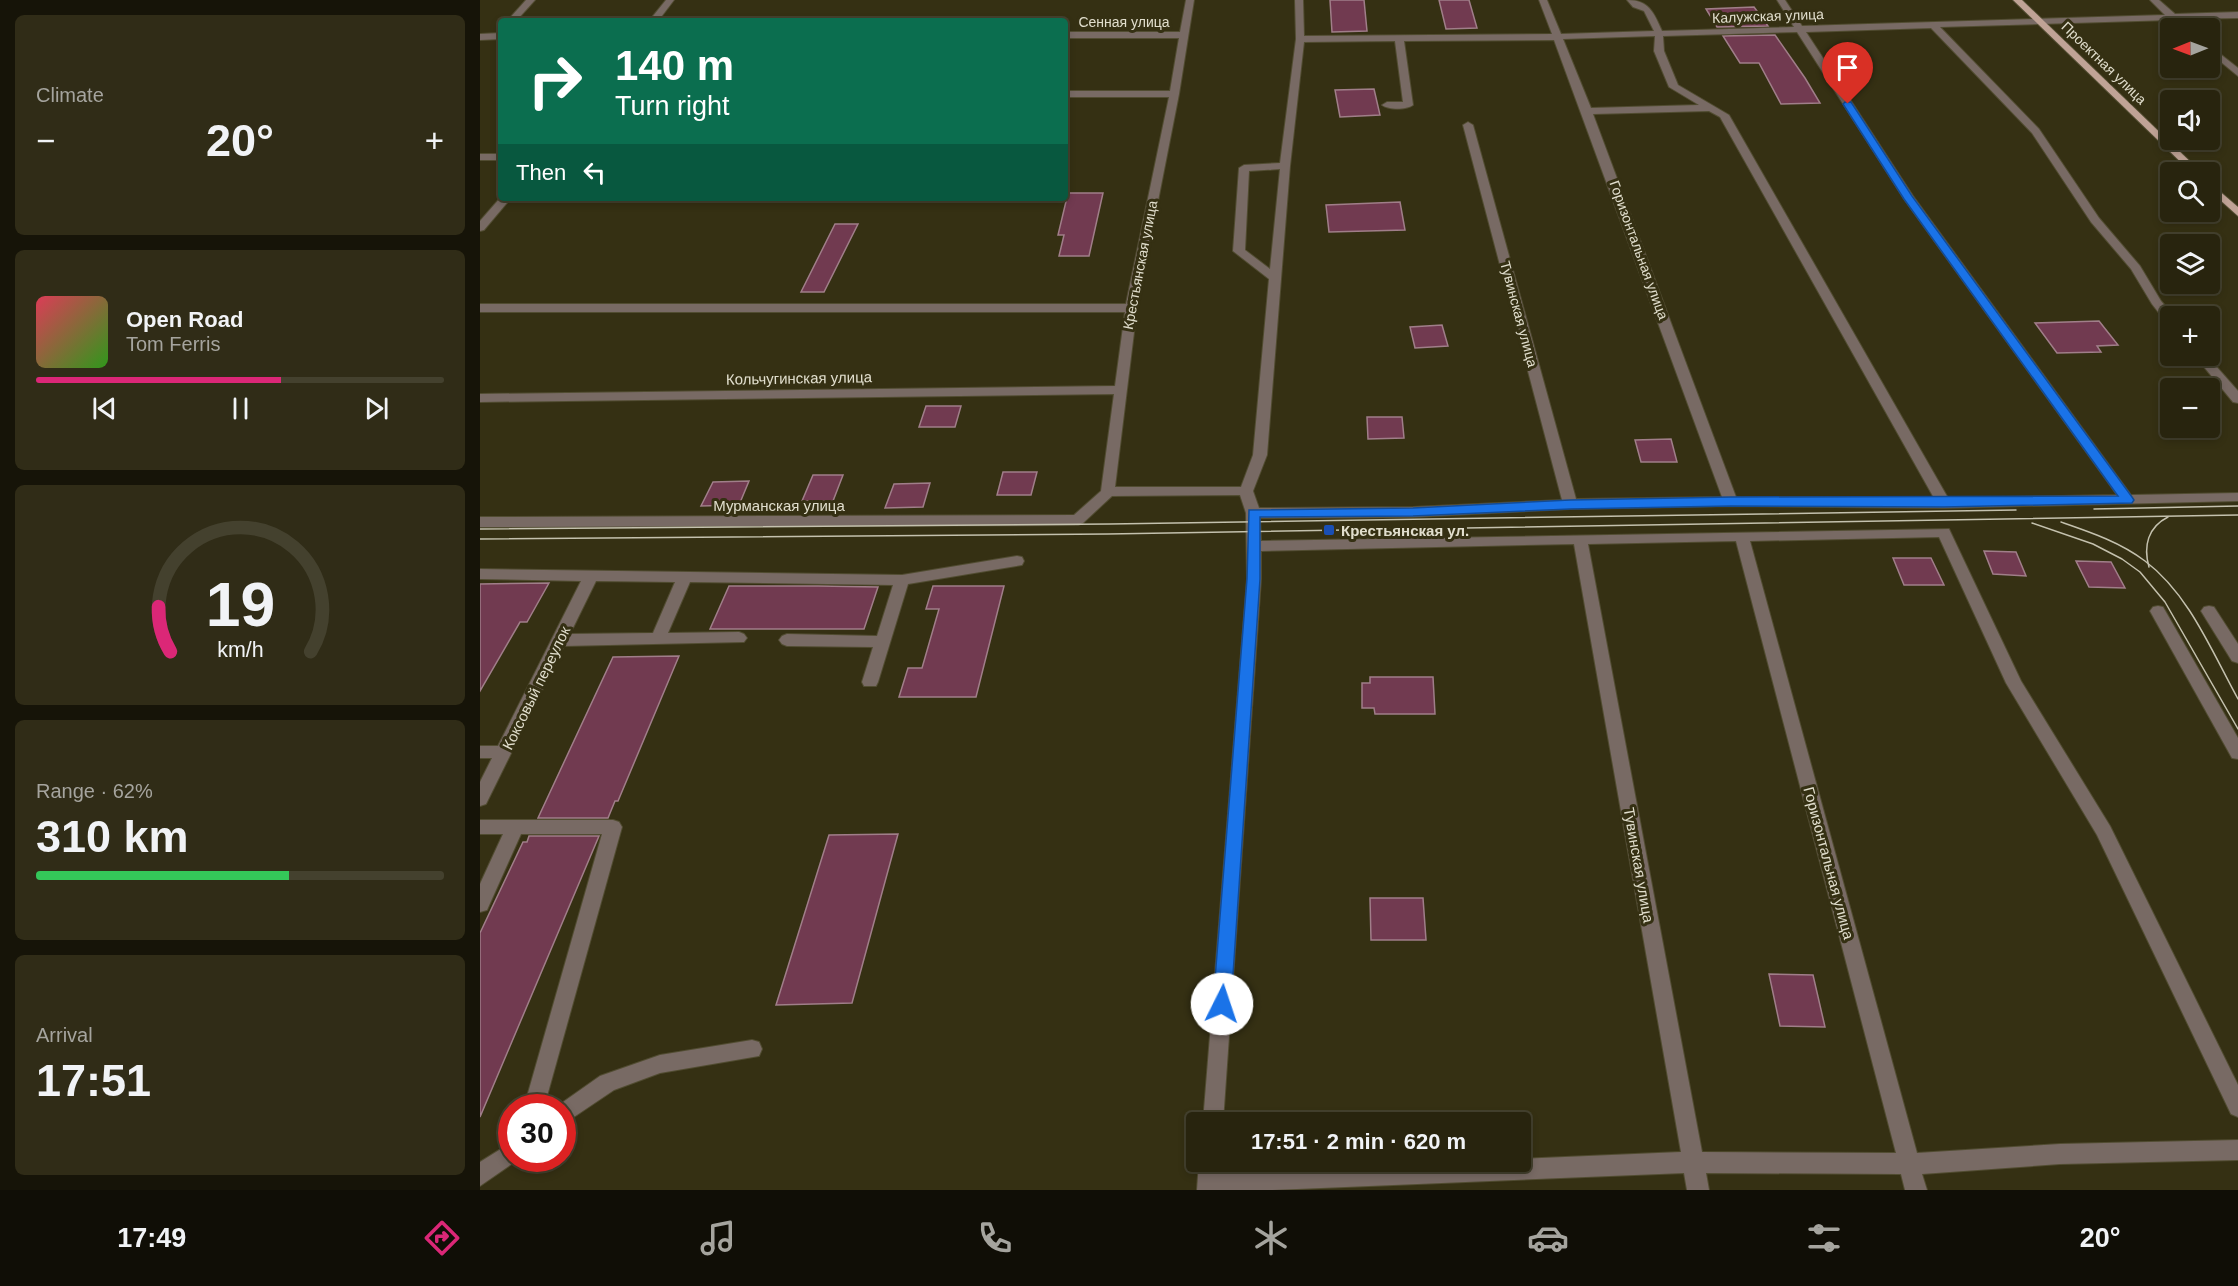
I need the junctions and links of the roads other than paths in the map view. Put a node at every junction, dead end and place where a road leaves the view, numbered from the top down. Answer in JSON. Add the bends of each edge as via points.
{"nodes":[{"id":1,"x":531,"y":0,"type":"edge"},
{"id":2,"x":670,"y":0,"type":"edge"},
{"id":3,"x":1190,"y":0,"type":"edge"},
{"id":4,"x":1299,"y":0,"type":"edge"},
{"id":5,"x":1543,"y":0,"type":"edge"},
{"id":6,"x":1631,"y":0,"type":"edge"},
{"id":7,"x":1781,"y":0,"type":"edge"},
{"id":8,"x":2017,"y":0,"type":"edge"},
{"id":9,"x":2154,"y":0,"type":"edge"},
{"id":10,"x":2238,"y":15,"type":"edge"},
{"id":11,"x":2172,"y":17,"type":"junction"},
{"id":12,"x":514,"y":18,"type":"edge"},
{"id":13,"x":655,"y":18,"type":"edge"},
{"id":14,"x":2039,"y":21,"type":"junction"},
{"id":15,"x":1932,"y":24,"type":"junction"},
{"id":16,"x":1800,"y":29,"type":"junction"},
{"id":17,"x":1659,"y":33,"type":"junction"},
{"id":18,"x":498,"y":35,"type":"edge"},
{"id":19,"x":1068,"y":35,"type":"edge"},
{"id":20,"x":1182,"y":35,"type":"junction"},
{"id":21,"x":480,"y":37,"type":"edge"},
{"id":22,"x":1557,"y":37,"type":"junction"},
{"id":23,"x":1399,"y":38,"type":"junction"},
{"id":24,"x":1300,"y":39,"type":"junction"},
{"id":25,"x":2220,"y":58,"type":"edge"},
{"id":26,"x":2238,"y":73,"type":"edge"},
{"id":27,"x":1068,"y":94,"type":"edge"},
{"id":28,"x":1174,"y":94,"type":"junction"},
{"id":29,"x":1387,"y":105,"type":"dead end"},
{"id":30,"x":1711,"y":108,"type":"junction"},
{"id":31,"x":1587,"y":111,"type":"junction"},
{"id":32,"x":1468,"y":125,"type":"dead end"},
{"id":33,"x":480,"y":157,"type":"edge"},
{"id":34,"x":498,"y":157,"type":"edge"},
{"id":35,"x":2186,"y":162,"type":"edge"},
{"id":36,"x":1285,"y":166,"type":"junction"},
{"id":37,"x":2220,"y":196,"type":"edge"},
{"id":38,"x":503,"y":201,"type":"edge"},
{"id":39,"x":2238,"y":213,"type":"edge"},
{"id":40,"x":480,"y":228,"type":"edge"},
{"id":41,"x":1277,"y":279,"type":"junction"},
{"id":42,"x":2160,"y":307,"type":"edge"},
{"id":43,"x":480,"y":308,"type":"edge"},
{"id":44,"x":1131,"y":308,"type":"junction"},
{"id":45,"x":2210,"y":366,"type":"edge"},
{"id":46,"x":1119,"y":390,"type":"junction"},
{"id":47,"x":480,"y":398,"type":"edge"},
{"id":48,"x":2238,"y":399,"type":"edge"},
{"id":49,"x":1246,"y":491,"type":"junction"},
{"id":50,"x":1108,"y":492,"type":"junction"},
{"id":51,"x":2238,"y":496,"type":"edge"},
{"id":52,"x":2128,"y":500,"type":"junction"},
{"id":53,"x":1731,"y":501,"type":"junction"},
{"id":54,"x":1944,"y":502,"type":"junction"},
{"id":55,"x":1570,"y":504,"type":"junction"},
{"id":56,"x":1253,"y":513,"type":"junction"},
{"id":57,"x":480,"y":522,"type":"edge"},
{"id":58,"x":1742,"y":536,"type":"junction"},
{"id":59,"x":1580,"y":539,"type":"junction"},
{"id":60,"x":1254,"y":546,"type":"junction"},
{"id":61,"x":1017,"y":561,"type":"dead end"},
{"id":62,"x":480,"y":574,"type":"edge"},
{"id":63,"x":591,"y":576,"type":"junction"},
{"id":64,"x":685,"y":577,"type":"junction"},
{"id":65,"x":902,"y":580,"type":"junction"},
{"id":66,"x":2158,"y":611,"type":"dead end"},
{"id":67,"x":2209,"y":611,"type":"dead end"},
{"id":68,"x":739,"y":638,"type":"dead end"},
{"id":69,"x":658,"y":639,"type":"junction"},
{"id":70,"x":559,"y":640,"type":"junction"},
{"id":71,"x":788,"y":640,"type":"dead end"},
{"id":72,"x":883,"y":642,"type":"junction"},
{"id":73,"x":2238,"y":657,"type":"edge"},
{"id":74,"x":870,"y":682,"type":"dead end"},
{"id":75,"x":480,"y":752,"type":"edge"},
{"id":76,"x":504,"y":752,"type":"junction"},
{"id":77,"x":2238,"y":753,"type":"edge"},
{"id":78,"x":480,"y":799,"type":"edge"},
{"id":79,"x":480,"y":827,"type":"edge"},
{"id":80,"x":515,"y":827,"type":"junction"},
{"id":81,"x":480,"y":904,"type":"edge"},
{"id":82,"x":752,"y":1049,"type":"dead end"},
{"id":83,"x":538,"y":1094,"type":"edge"},
{"id":84,"x":576,"y":1105,"type":"edge"},
{"id":85,"x":2238,"y":1107,"type":"edge"},
{"id":86,"x":1214,"y":1112,"type":"edge"},
{"id":87,"x":2238,"y":1150,"type":"edge"},
{"id":88,"x":498,"y":1162,"type":"edge"},
{"id":89,"x":1692,"y":1162,"type":"junction"},
{"id":90,"x":1908,"y":1164,"type":"junction"},
{"id":91,"x":480,"y":1175,"type":"edge"},
{"id":92,"x":1209,"y":1178,"type":"edge"},
{"id":93,"x":1698,"y":1190,"type":"edge"},
{"id":94,"x":1916,"y":1190,"type":"edge"}],
"edges":[{"from":1,"to":12,"type":"street"},
{"from":2,"to":13,"type":"street"},
{"from":3,"to":20,"type":"street","name":"Крестьянская улица"},
{"from":4,"to":24,"type":"street"},
{"from":5,"to":22,"type":"street","name":"Горизонтальная улица"},
{"from":6,"to":17,"type":"street","via":[[1648,9]]},
{"from":7,"to":16,"type":"street"},
{"from":8,"to":14,"type":"main road","name":"Проектная улица"},
{"from":9,"to":11,"type":"street"},
{"from":10,"to":11,"type":"street","name":"Калужская улица"},
{"from":11,"to":14,"type":"street","name":"Калужская улица"},
{"from":14,"to":15,"type":"street","name":"Калужская улица"},
{"from":14,"to":35,"type":"main road","name":"Проектная улица"},
{"from":15,"to":16,"type":"street","name":"Калужская улица"},
{"from":15,"to":42,"type":"street","via":[[2036,131],[2095,220],[2136,268]]},
{"from":16,"to":17,"type":"street","name":"Калужская улица"},
{"from":16,"to":52,"type":"street","via":[[1908,197]]},
{"from":17,"to":22,"type":"street","name":"Калужская улица"},
{"from":17,"to":30,"type":"street","via":[[1659,51],[1674,87]]},
{"from":18,"to":21,"type":"street"},
{"from":19,"to":20,"type":"street","name":"Сенная улица"},
{"from":20,"to":28,"type":"street","name":"Крестьянская улица"},
{"from":22,"to":23,"type":"street","name":"Калужская улица"},
{"from":22,"to":31,"type":"street","name":"Горизонтальная улица"},
{"from":23,"to":24,"type":"street","name":"Калужская улица"},
{"from":23,"to":29,"type":"street","via":[[1408,105]]},
{"from":24,"to":36,"type":"street"},
{"from":25,"to":26,"type":"street"},
{"from":27,"to":28,"type":"street"},
{"from":28,"to":44,"type":"street","name":"Крестьянская улица"},
{"from":30,"to":31,"type":"street"},
{"from":30,"to":54,"type":"street","via":[[1724,115]]},
{"from":31,"to":53,"type":"street","name":"Горизонтальная улица"},
{"from":32,"to":55,"type":"street","name":"Тувинская улица"},
{"from":33,"to":34,"type":"street"},
{"from":36,"to":41,"type":"street"},
{"from":36,"to":41,"type":"street","via":[[1244,168],[1239,251]]},
{"from":37,"to":39,"type":"main road"},
{"from":38,"to":40,"type":"street"},
{"from":41,"to":49,"type":"street","via":[[1260,455]]},
{"from":43,"to":44,"type":"street"},
{"from":44,"to":46,"type":"street","name":"Крестьянская улица"},
{"from":45,"to":48,"type":"street"},
{"from":46,"to":47,"type":"street","name":"Кольчугинская улица"},
{"from":46,"to":50,"type":"street","name":"Крестьянская улица"},
{"from":49,"to":50,"type":"street"},
{"from":49,"to":56,"type":"street"},
{"from":50,"to":57,"type":"street","name":"Мурманская улица","via":[[1078,520]]},
{"from":51,"to":52,"type":"street"},
{"from":52,"to":54,"type":"street"},
{"from":53,"to":54,"type":"street"},
{"from":53,"to":55,"type":"street"},
{"from":55,"to":56,"type":"street","via":[[1413,512]]},
{"from":56,"to":60,"type":"street"},
{"from":58,"to":59,"type":"street"},
{"from":58,"to":85,"type":"street","via":[[1944,532],[2014,683],[2104,831]]},
{"from":58,"to":90,"type":"street","name":"Горизонтальная улица"},
{"from":59,"to":60,"type":"street"},
{"from":59,"to":89,"type":"street","name":"Тувинская улица"},
{"from":60,"to":86,"type":"street"},
{"from":61,"to":65,"type":"street"},
{"from":62,"to":63,"type":"street"},
{"from":63,"to":64,"type":"street"},
{"from":63,"to":70,"type":"street","name":"Коксовый переулок"},
{"from":64,"to":65,"type":"street"},
{"from":64,"to":69,"type":"street"},
{"from":65,"to":72,"type":"street"},
{"from":66,"to":77,"type":"street"},
{"from":67,"to":73,"type":"street"},
{"from":68,"to":69,"type":"street"},
{"from":69,"to":70,"type":"street"},
{"from":70,"to":76,"type":"street","name":"Коксовый переулок"},
{"from":71,"to":72,"type":"street"},
{"from":72,"to":74,"type":"street"},
{"from":75,"to":76,"type":"street"},
{"from":76,"to":78,"type":"street","name":"Коксовый переулок"},
{"from":79,"to":80,"type":"street"},
{"from":80,"to":81,"type":"street"},
{"from":80,"to":83,"type":"street","via":[[613,827]]},
{"from":82,"to":84,"type":"street","via":[[660,1064],[607,1083]]},
{"from":87,"to":90,"type":"street"},
{"from":88,"to":91,"type":"street"},
{"from":89,"to":90,"type":"street"},
{"from":89,"to":92,"type":"street"},
{"from":89,"to":93,"type":"street","name":"Тувинская улица"},
{"from":90,"to":94,"type":"street","name":"Горизонтальная улица"}]}
